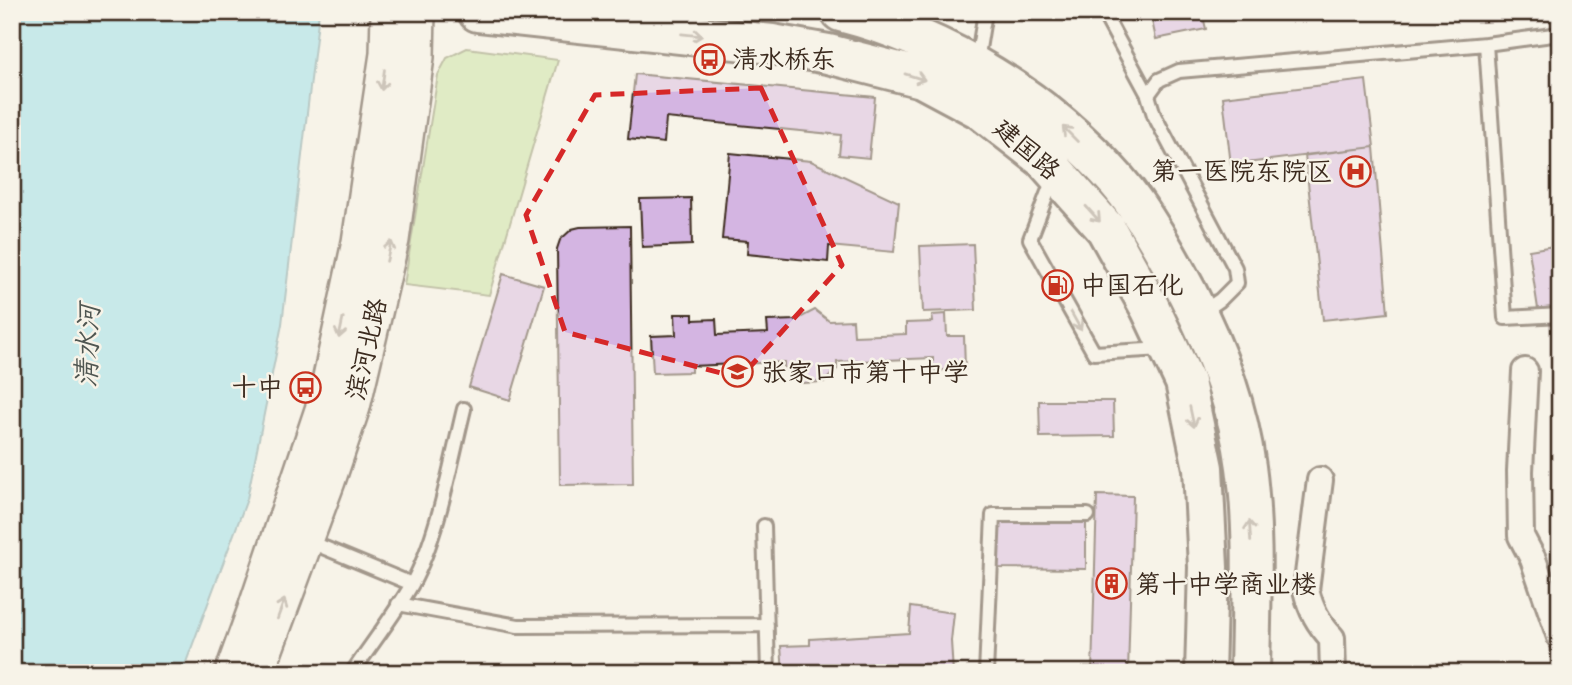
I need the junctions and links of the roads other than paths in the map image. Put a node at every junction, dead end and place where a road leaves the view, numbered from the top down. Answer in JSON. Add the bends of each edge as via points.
{"nodes":[{"id":1,"x":388,"y":12,"type":"edge"},
{"id":2,"x":418,"y":12,"type":"edge"},
{"id":3,"x":478,"y":12,"type":"edge"},
{"id":4,"x":841,"y":12,"type":"edge"},
{"id":5,"x":985,"y":12,"type":"edge"},
{"id":6,"x":1103,"y":12,"type":"edge"},
{"id":7,"x":1560,"y":34,"type":"edge"},
{"id":8,"x":1486,"y":44,"type":"junction"},
{"id":9,"x":972,"y":66,"type":"junction"},
{"id":10,"x":1148,"y":95,"type":"junction"},
{"id":11,"x":1055,"y":172,"type":"junction"},
{"id":12,"x":1199,"y":315,"type":"junction"},
{"id":13,"x":1560,"y":315,"type":"edge"},
{"id":14,"x":1170,"y":349,"type":"junction"},
{"id":15,"x":1524,"y":371,"type":"dead end"},
{"id":16,"x":464,"y":409,"type":"dead end"},
{"id":17,"x":1320,"y":480,"type":"dead end"},
{"id":18,"x":1088,"y":515,"type":"dead end"},
{"id":19,"x":764,"y":526,"type":"dead end"},
{"id":20,"x":294,"y":535,"type":"junction"},
{"id":21,"x":412,"y":584,"type":"junction"},
{"id":22,"x":398,"y":604,"type":"junction"},
{"id":23,"x":767,"y":625,"type":"junction"},
{"id":24,"x":1560,"y":637,"type":"edge"},
{"id":25,"x":232,"y":673,"type":"edge"},
{"id":26,"x":257,"y":673,"type":"edge"},
{"id":27,"x":352,"y":673,"type":"edge"},
{"id":28,"x":768,"y":673,"type":"edge"},
{"id":29,"x":986,"y":673,"type":"edge"},
{"id":30,"x":1205,"y":673,"type":"edge"},
{"id":31,"x":1250,"y":673,"type":"edge"},
{"id":32,"x":1333,"y":673,"type":"edge"}],
"edges":[{"from":1,"to":20,"type":"main road","name":"滨河北路","one_way":true,"via":[[387,54],[359,242]]},
{"from":20,"to":2,"type":"main road","name":"滨河北路","one_way":true,"via":[[352,407],[392,240],[417,57]]},
{"from":3,"to":11,"type":"main road","name":"建国路","one_way":true,"via":[[772,44],[922,78],[981,109]]},
{"from":4,"to":9,"type":"main road","name":"建国路","via":[[923,41]]},
{"from":5,"to":9,"type":"lane"},
{"from":6,"to":10,"type":"lane"},
{"from":7,"to":8,"type":"lane"},
{"from":8,"to":10,"type":"lane","via":[[1179,71],[1159,80]]},
{"from":8,"to":13,"type":"lane","via":[[1505,318]]},
{"from":12,"to":9,"type":"main road","name":"建国路","one_way":true,"via":[[1165,251],[1118,182],[1062,126],[1007,85]]},
{"from":10,"to":12,"type":"lane","via":[[1236,268],[1237,283]]},
{"from":11,"to":14,"type":"main road","name":"建国路","one_way":true,"via":[[1106,229]]},
{"from":11,"to":14,"type":"lane","one_way":true,"via":[[1030,240],[1094,353]]},
{"from":31,"to":12,"type":"main road","name":"建国路","one_way":true,"via":[[1252,562],[1246,466],[1229,389]]},
{"from":14,"to":30,"type":"main road","name":"建国路","one_way":true,"via":[[1185,382],[1203,468],[1208,567]]},
{"from":15,"to":24,"type":"street","via":[[1521,536]]},
{"from":16,"to":21,"type":"lane","via":[[434,526]]},
{"from":17,"to":32,"type":"street","via":[[1306,590],[1318,623],[1332,638]]},
{"from":18,"to":29,"type":"lane","via":[[993,515]]},
{"from":19,"to":23,"type":"lane"},
{"from":20,"to":21,"type":"lane"},
{"from":20,"to":25,"type":"main road","name":"滨河北路"},
{"from":26,"to":20,"type":"main road","name":"滨河北路","one_way":true},
{"from":21,"to":22,"type":"lane"},
{"from":22,"to":23,"type":"lane","via":[[518,626]]},
{"from":22,"to":27,"type":"lane"},
{"from":23,"to":28,"type":"lane"}]}
